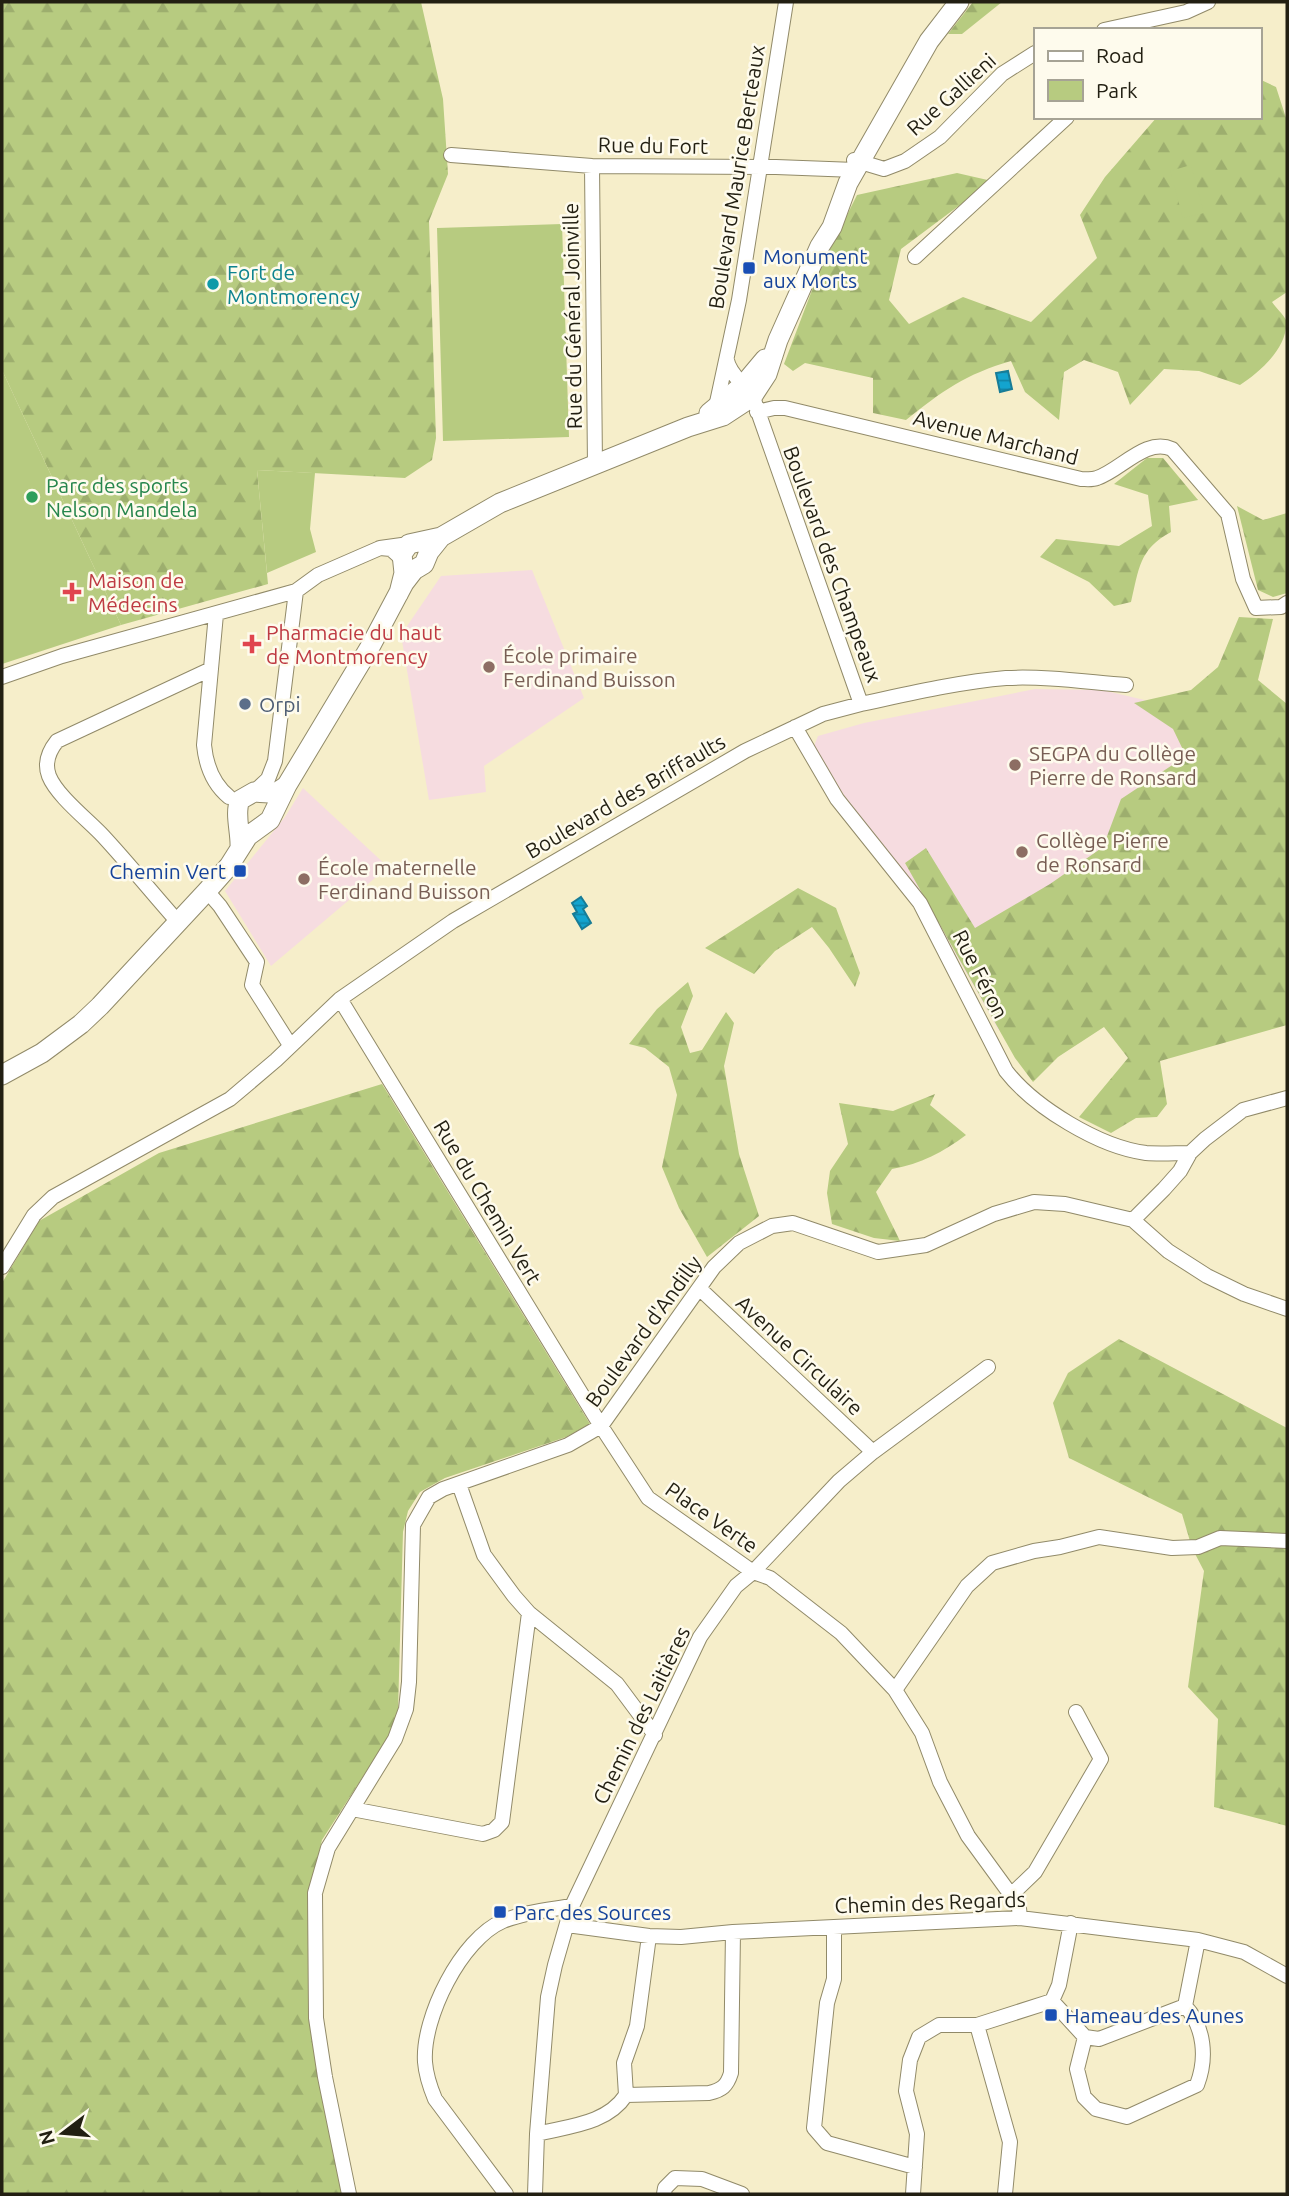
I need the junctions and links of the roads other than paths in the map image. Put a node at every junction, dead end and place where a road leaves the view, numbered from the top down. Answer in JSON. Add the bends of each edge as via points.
{"nodes":[{"id":1,"x":786,"y":2,"type":"edge"},
{"id":2,"x":958,"y":2,"type":"edge"},
{"id":3,"x":1208,"y":2,"type":"edge"},
{"id":4,"x":1186,"y":12,"type":"junction"},
{"id":5,"x":1113,"y":28,"type":"edge"},
{"id":6,"x":1168,"y":28,"type":"edge"},
{"id":7,"x":1034,"y":54,"type":"edge"},
{"id":8,"x":1065,"y":119,"type":"edge"},
{"id":9,"x":451,"y":155,"type":"dead end"},
{"id":10,"x":856,"y":163,"type":"junction"},
{"id":11,"x":592,"y":166,"type":"junction"},
{"id":12,"x":759,"y":168,"type":"junction"},
{"id":13,"x":915,"y":257,"type":"dead end"},
{"id":14,"x":727,"y":360,"type":"junction"},
{"id":15,"x":724,"y":375,"type":"junction"},
{"id":16,"x":747,"y":397,"type":"junction"},
{"id":17,"x":716,"y":407,"type":"junction"},
{"id":18,"x":688,"y":427,"type":"junction"},
{"id":19,"x":596,"y":465,"type":"junction"},
{"id":20,"x":412,"y":555,"type":"junction"},
{"id":21,"x":296,"y":591,"type":"junction"},
{"id":22,"x":1287,"y":603,"type":"edge"},
{"id":23,"x":216,"y":614,"type":"junction"},
{"id":24,"x":211,"y":669,"type":"junction"},
{"id":25,"x":2,"y":677,"type":"edge"},
{"id":26,"x":1126,"y":685,"type":"dead end"},
{"id":27,"x":866,"y":703,"type":"junction"},
{"id":28,"x":795,"y":727,"type":"junction"},
{"id":29,"x":249,"y":802,"type":"junction"},
{"id":30,"x":240,"y":848,"type":"junction"},
{"id":31,"x":207,"y":891,"type":"junction"},
{"id":32,"x":178,"y":922,"type":"junction"},
{"id":33,"x":340,"y":999,"type":"junction"},
{"id":34,"x":290,"y":1045,"type":"junction"},
{"id":35,"x":2,"y":1076,"type":"edge"},
{"id":36,"x":1287,"y":1098,"type":"edge"},
{"id":37,"x":1190,"y":1153,"type":"junction"},
{"id":38,"x":1133,"y":1220,"type":"junction"},
{"id":39,"x":2,"y":1267,"type":"edge"},
{"id":40,"x":699,"y":1288,"type":"junction"},
{"id":41,"x":1287,"y":1309,"type":"edge"},
{"id":42,"x":988,"y":1367,"type":"dead end"},
{"id":43,"x":601,"y":1426,"type":"junction"},
{"id":44,"x":873,"y":1452,"type":"junction"},
{"id":45,"x":459,"y":1484,"type":"junction"},
{"id":46,"x":1287,"y":1541,"type":"edge"},
{"id":47,"x":753,"y":1572,"type":"junction"},
{"id":48,"x":529,"y":1613,"type":"junction"},
{"id":49,"x":895,"y":1690,"type":"junction"},
{"id":50,"x":1076,"y":1712,"type":"dead end"},
{"id":51,"x":655,"y":1735,"type":"junction"},
{"id":52,"x":352,"y":1808,"type":"junction"},
{"id":53,"x":1011,"y":1895,"type":"junction"},
{"id":54,"x":572,"y":1906,"type":"junction"},
{"id":55,"x":1020,"y":1918,"type":"junction"},
{"id":56,"x":1071,"y":1923,"type":"junction"},
{"id":57,"x":567,"y":1925,"type":"junction"},
{"id":58,"x":834,"y":1927,"type":"junction"},
{"id":59,"x":733,"y":1932,"type":"junction"},
{"id":60,"x":649,"y":1936,"type":"junction"},
{"id":61,"x":1198,"y":1940,"type":"junction"},
{"id":62,"x":1287,"y":1976,"type":"edge"},
{"id":63,"x":1052,"y":2001,"type":"junction"},
{"id":64,"x":1185,"y":2006,"type":"junction"},
{"id":65,"x":977,"y":2025,"type":"junction"},
{"id":66,"x":1085,"y":2037,"type":"junction"},
{"id":67,"x":626,"y":2095,"type":"junction"},
{"id":68,"x":537,"y":2134,"type":"junction"},
{"id":69,"x":915,"y":2167,"type":"junction"},
{"id":70,"x":702,"y":2179,"type":"junction"},
{"id":71,"x":349,"y":2194,"type":"edge"},
{"id":72,"x":506,"y":2194,"type":"edge"},
{"id":73,"x":535,"y":2194,"type":"edge"},
{"id":74,"x":664,"y":2194,"type":"edge"},
{"id":75,"x":716,"y":2194,"type":"edge"},
{"id":76,"x":742,"y":2194,"type":"edge"},
{"id":77,"x":913,"y":2194,"type":"edge"},
{"id":78,"x":1006,"y":2194,"type":"edge"}],
"edges":[{"from":1,"to":12,"type":"street","name":"Boulevard Maurice Berteaux"},
{"from":2,"to":10,"type":"main road","via":[[929,41]]},
{"from":3,"to":4,"type":"street"},
{"from":4,"to":5,"type":"street"},
{"from":4,"to":6,"type":"street"},
{"from":7,"to":10,"type":"street","name":"Rue Gallieni","via":[[1002,74],[940,137],[905,161],[884,169]]},
{"from":8,"to":13,"type":"street"},
{"from":9,"to":11,"type":"street","name":"Rue du Fort"},
{"from":10,"to":12,"type":"street","name":"Rue du Fort"},
{"from":10,"to":16,"type":"main road","via":[[832,227]]},
{"from":11,"to":12,"type":"street","name":"Rue du Fort"},
{"from":11,"to":19,"type":"street","name":"Rue du Général Joinville"},
{"from":12,"to":14,"type":"street","name":"Boulevard Maurice Berteaux"},
{"from":14,"to":15,"type":"street","name":"Boulevard Maurice Berteaux"},
{"from":14,"to":16,"type":"street"},
{"from":15,"to":16,"type":"street","via":[[727,385]]},
{"from":15,"to":17,"type":"street","name":"Boulevard Maurice Berteaux"},
{"from":16,"to":17,"type":"main road"},
{"from":16,"to":18,"type":"main road","via":[[723,416]]},
{"from":16,"to":22,"type":"street","name":"Avenue Marchand","via":[[774,408],[1081,480],[1095,479],[1149,448],[1167,447],[1228,514],[1256,608]]},
{"from":16,"to":27,"type":"street","name":"Boulevard des Champeaux"},
{"from":17,"to":18,"type":"main road"},
{"from":18,"to":19,"type":"main road"},
{"from":19,"to":20,"type":"main road","via":[[500,503]]},
{"from":20,"to":21,"type":"street","via":[[380,548],[318,575]]},
{"from":20,"to":29,"type":"main road","via":[[410,575],[287,785]]},
{"from":21,"to":23,"type":"street"},
{"from":21,"to":29,"type":"street","via":[[275,761],[268,779]]},
{"from":23,"to":24,"type":"street"},
{"from":23,"to":25,"type":"street"},
{"from":24,"to":29,"type":"street","via":[[206,763],[219,787]]},
{"from":24,"to":32,"type":"street","via":[[57,741],[49,751],[47,765],[57,789]]},
{"from":26,"to":27,"type":"street","via":[[1008,678]]},
{"from":27,"to":28,"type":"street","name":"Boulevard des Champeaux","via":[[823,713]]},
{"from":28,"to":33,"type":"street","name":"Boulevard des Briffaults","via":[[745,751],[453,921]]},
{"from":28,"to":37,"type":"street","name":"Rue Féron","via":[[837,799],[920,903],[1017,1085],[1072,1126],[1116,1146],[1146,1153]]},
{"from":29,"to":30,"type":"main road"},
{"from":29,"to":30,"type":"main road","via":[[245,825],[258,828]]},
{"from":30,"to":31,"type":"main road"},
{"from":31,"to":32,"type":"main road"},
{"from":31,"to":34,"type":"street","via":[[257,962],[252,985]]},
{"from":32,"to":35,"type":"main road","via":[[81,1024]]},
{"from":33,"to":34,"type":"street","name":"Boulevard des Briffaults"},
{"from":33,"to":43,"type":"street","name":"Rue du Chemin Vert"},
{"from":34,"to":39,"type":"street","name":"Boulevard des Briffaults","via":[[230,1099],[53,1197],[34,1215]]},
{"from":36,"to":37,"type":"street","via":[[1243,1110]]},
{"from":37,"to":38,"type":"street","via":[[1180,1171]]},
{"from":38,"to":40,"type":"street","name":"Boulevard d'Andilly","via":[[1066,1204],[1034,1202],[994,1214],[926,1245],[878,1252],[793,1223],[772,1226],[739,1243]]},
{"from":38,"to":41,"type":"street","name":"Boulevard d'Andilly","via":[[1168,1251],[1207,1276]]},
{"from":40,"to":43,"type":"street","name":"Boulevard d'Andilly"},
{"from":40,"to":44,"type":"street","name":"Avenue Circulaire"},
{"from":42,"to":44,"type":"street","name":"Chemin des Laitières"},
{"from":43,"to":45,"type":"street","name":"Boulevard d'Andilly","via":[[568,1445]]},
{"from":43,"to":47,"type":"street","name":"Place Verte","via":[[648,1498]]},
{"from":44,"to":47,"type":"street","name":"Chemin des Laitières","via":[[839,1481]]},
{"from":45,"to":48,"type":"street","via":[[484,1555]]},
{"from":45,"to":52,"type":"street","name":"Boulevard d'Andilly","via":[[429,1497],[413,1525],[406,1709],[395,1739]]},
{"from":46,"to":49,"type":"street","via":[[1220,1538],[1198,1547],[1172,1548],[1099,1537],[992,1563],[967,1586]]},
{"from":47,"to":49,"type":"street","name":"Place Verte","via":[[770,1578],[841,1633]]},
{"from":47,"to":51,"type":"street","name":"Chemin des Laitières","via":[[736,1586],[700,1637]]},
{"from":48,"to":51,"type":"street","via":[[617,1684]]},
{"from":48,"to":52,"type":"street","via":[[502,1822],[483,1834]]},
{"from":49,"to":53,"type":"street","name":"Place Verte","via":[[922,1733],[940,1782],[968,1836]]},
{"from":50,"to":53,"type":"street","via":[[1101,1759],[1035,1872]]},
{"from":51,"to":54,"type":"street","name":"Chemin des Laitières"},
{"from":52,"to":71,"type":"street","name":"Boulevard d'Andilly","via":[[328,1848],[315,1893],[316,2018]]},
{"from":53,"to":55,"type":"street","name":"Place Verte"},
{"from":54,"to":57,"type":"street","name":"Chemin des Laitières"},
{"from":54,"to":72,"type":"street","via":[[502,1922],[473,1942],[429,2022],[425,2061],[435,2099]]},
{"from":55,"to":56,"type":"street","name":"Chemin des Regards"},
{"from":55,"to":58,"type":"street","name":"Chemin des Regards"},
{"from":56,"to":61,"type":"street","name":"Chemin des Regards"},
{"from":56,"to":63,"type":"street"},
{"from":57,"to":60,"type":"street","name":"Chemin des Regards"},
{"from":57,"to":68,"type":"street","name":"Chemin des Laitières","via":[[548,1997]]},
{"from":58,"to":59,"type":"street","name":"Chemin des Regards"},
{"from":58,"to":69,"type":"street","via":[[834,1979],[827,2003],[814,2128],[827,2143]]},
{"from":59,"to":60,"type":"street","name":"Chemin des Regards"},
{"from":59,"to":67,"type":"street","via":[[728,2084],[720,2091]]},
{"from":60,"to":67,"type":"street","via":[[637,2026],[624,2063]]},
{"from":61,"to":62,"type":"street","name":"Chemin des Regards","via":[[1244,1952]]},
{"from":61,"to":64,"type":"street"},
{"from":63,"to":65,"type":"street"},
{"from":63,"to":66,"type":"street"},
{"from":64,"to":66,"type":"street","via":[[1100,2039]]},
{"from":64,"to":66,"type":"street","via":[[1201,2034],[1203,2068],[1197,2085],[1127,2117],[1096,2109],[1084,2097],[1077,2069]]},
{"from":65,"to":69,"type":"street","via":[[939,2025],[919,2037],[906,2091],[917,2134]]},
{"from":65,"to":78,"type":"street","via":[[1010,2142]]},
{"from":67,"to":68,"type":"street","via":[[618,2107],[594,2120]]},
{"from":68,"to":73,"type":"street","name":"Chemin des Laitières"},
{"from":69,"to":77,"type":"street"},
{"from":70,"to":74,"type":"street","via":[[675,2178]]},
{"from":70,"to":75,"type":"street"},
{"from":70,"to":76,"type":"street"}]}
